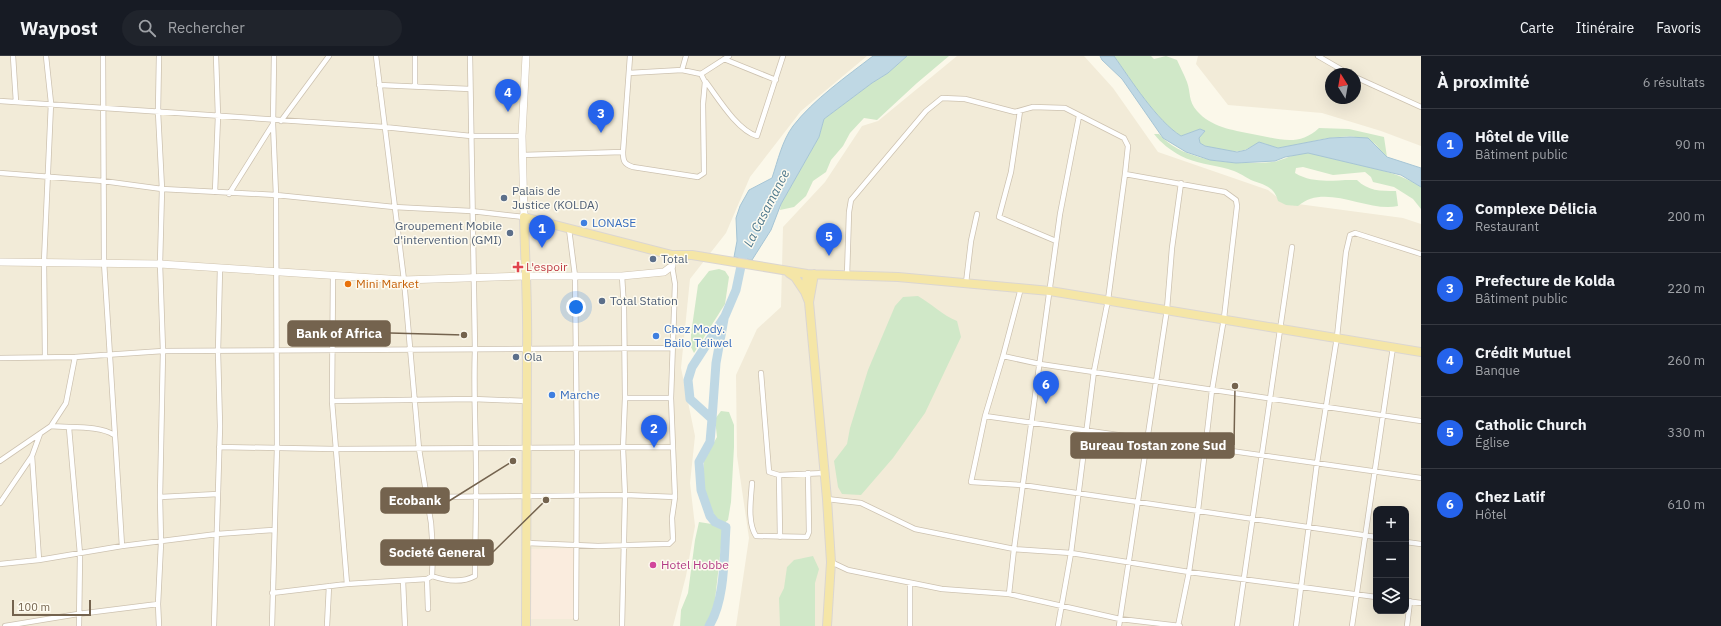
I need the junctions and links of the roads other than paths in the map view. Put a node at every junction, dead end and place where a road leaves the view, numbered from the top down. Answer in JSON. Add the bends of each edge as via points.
{"nodes":[{"id":1,"x":13,"y":56,"type":"edge"},
{"id":2,"x":46,"y":56,"type":"edge"},
{"id":3,"x":103,"y":56,"type":"edge"},
{"id":4,"x":159,"y":56,"type":"edge"},
{"id":5,"x":216,"y":56,"type":"edge"},
{"id":6,"x":274,"y":56,"type":"edge"},
{"id":7,"x":329,"y":56,"type":"edge"},
{"id":8,"x":376,"y":56,"type":"edge"},
{"id":9,"x":415,"y":56,"type":"edge"},
{"id":10,"x":470,"y":56,"type":"edge"},
{"id":11,"x":526,"y":56,"type":"edge"},
{"id":12,"x":630,"y":56,"type":"edge"},
{"id":13,"x":686,"y":56,"type":"edge"},
{"id":14,"x":729,"y":56,"type":"edge"},
{"id":15,"x":783,"y":56,"type":"edge"},
{"id":16,"x":1318,"y":56,"type":"edge"},
{"id":17,"x":724,"y":60,"type":"junction"},
{"id":18,"x":1339,"y":68,"type":"edge"},
{"id":19,"x":682,"y":70,"type":"junction"},
{"id":20,"x":629,"y":72,"type":"junction"},
{"id":21,"x":701,"y":74,"type":"junction"},
{"id":22,"x":776,"y":80,"type":"junction"},
{"id":23,"x":1361,"y":80,"type":"edge"},
{"id":24,"x":706,"y":82,"type":"junction"},
{"id":25,"x":379,"y":85,"type":"junction"},
{"id":26,"x":415,"y":87,"type":"junction"},
{"id":27,"x":470,"y":89,"type":"junction"},
{"id":28,"x":0,"y":101,"type":"edge"},
{"id":29,"x":16,"y":102,"type":"junction"},
{"id":30,"x":51,"y":103,"type":"junction"},
{"id":31,"x":1421,"y":105,"type":"edge"},
{"id":32,"x":103,"y":107,"type":"junction"},
{"id":33,"x":1020,"y":111,"type":"junction"},
{"id":34,"x":158,"y":112,"type":"junction"},
{"id":35,"x":218,"y":116,"type":"junction"},
{"id":36,"x":1079,"y":116,"type":"junction"},
{"id":37,"x":281,"y":121,"type":"junction"},
{"id":38,"x":273,"y":122,"type":"junction"},
{"id":39,"x":384,"y":127,"type":"junction"},
{"id":40,"x":471,"y":136,"type":"junction"},
{"id":41,"x":522,"y":136,"type":"junction"},
{"id":42,"x":623,"y":152,"type":"junction"},
{"id":43,"x":522,"y":155,"type":"junction"},
{"id":44,"x":0,"y":173,"type":"edge"},
{"id":45,"x":1125,"y":174,"type":"junction"},
{"id":46,"x":47,"y":177,"type":"junction"},
{"id":47,"x":103,"y":181,"type":"junction"},
{"id":48,"x":1181,"y":183,"type":"junction"},
{"id":49,"x":162,"y":189,"type":"junction"},
{"id":50,"x":215,"y":192,"type":"junction"},
{"id":51,"x":229,"y":194,"type":"junction"},
{"id":52,"x":276,"y":195,"type":"junction"},
{"id":53,"x":394,"y":207,"type":"junction"},
{"id":54,"x":471,"y":211,"type":"junction"},
{"id":55,"x":977,"y":214,"type":"dead end"},
{"id":56,"x":524,"y":217,"type":"junction"},
{"id":57,"x":569,"y":229,"type":"junction"},
{"id":58,"x":1056,"y":241,"type":"junction"},
{"id":59,"x":1292,"y":247,"type":"dead end"},
{"id":60,"x":1421,"y":254,"type":"edge"},
{"id":61,"x":672,"y":255,"type":"junction"},
{"id":62,"x":0,"y":262,"type":"edge"},
{"id":63,"x":44,"y":262,"type":"junction"},
{"id":64,"x":104,"y":262,"type":"junction"},
{"id":65,"x":160,"y":264,"type":"junction"},
{"id":66,"x":672,"y":266,"type":"junction"},
{"id":67,"x":220,"y":268,"type":"junction"},
{"id":68,"x":276,"y":272,"type":"junction"},
{"id":69,"x":788,"y":272,"type":"junction"},
{"id":70,"x":811,"y":274,"type":"junction"},
{"id":71,"x":333,"y":275,"type":"junction"},
{"id":72,"x":525,"y":276,"type":"junction"},
{"id":73,"x":575,"y":276,"type":"junction"},
{"id":74,"x":622,"y":276,"type":"junction"},
{"id":75,"x":847,"y":276,"type":"junction"},
{"id":76,"x":474,"y":279,"type":"junction"},
{"id":77,"x":404,"y":280,"type":"junction"},
{"id":78,"x":966,"y":283,"type":"junction"},
{"id":79,"x":1021,"y":288,"type":"junction"},
{"id":80,"x":1050,"y":291,"type":"junction"},
{"id":81,"x":805,"y":292,"type":"junction"},
{"id":82,"x":1108,"y":300,"type":"junction"},
{"id":83,"x":809,"y":302,"type":"junction"},
{"id":84,"x":1167,"y":309,"type":"junction"},
{"id":85,"x":1224,"y":318,"type":"junction"},
{"id":86,"x":1280,"y":328,"type":"junction"},
{"id":87,"x":1337,"y":337,"type":"junction"},
{"id":88,"x":1393,"y":347,"type":"junction"},
{"id":89,"x":672,"y":348,"type":"junction"},
{"id":90,"x":527,"y":349,"type":"junction"},
{"id":91,"x":576,"y":349,"type":"junction"},
{"id":92,"x":624,"y":349,"type":"junction"},
{"id":93,"x":409,"y":350,"type":"junction"},
{"id":94,"x":475,"y":350,"type":"junction"},
{"id":95,"x":163,"y":351,"type":"junction"},
{"id":96,"x":218,"y":352,"type":"junction"},
{"id":97,"x":276,"y":352,"type":"junction"},
{"id":98,"x":334,"y":352,"type":"junction"},
{"id":99,"x":1421,"y":352,"type":"edge"},
{"id":100,"x":110,"y":354,"type":"junction"},
{"id":101,"x":75,"y":356,"type":"junction"},
{"id":102,"x":1003,"y":356,"type":"junction"},
{"id":103,"x":45,"y":357,"type":"junction"},
{"id":104,"x":0,"y":358,"type":"edge"},
{"id":105,"x":1040,"y":364,"type":"junction"},
{"id":106,"x":1094,"y":371,"type":"junction"},
{"id":107,"x":761,"y":373,"type":"dead end"},
{"id":108,"x":1156,"y":380,"type":"junction"},
{"id":109,"x":1212,"y":390,"type":"junction"},
{"id":110,"x":625,"y":398,"type":"junction"},
{"id":111,"x":671,"y":398,"type":"junction"},
{"id":112,"x":473,"y":399,"type":"junction"},
{"id":113,"x":1270,"y":399,"type":"junction"},
{"id":114,"x":415,"y":400,"type":"junction"},
{"id":115,"x":332,"y":401,"type":"junction"},
{"id":116,"x":526,"y":401,"type":"junction"},
{"id":117,"x":1326,"y":407,"type":"junction"},
{"id":118,"x":985,"y":416,"type":"junction"},
{"id":119,"x":1383,"y":416,"type":"junction"},
{"id":120,"x":1421,"y":421,"type":"edge"},
{"id":121,"x":1032,"y":424,"type":"junction"},
{"id":122,"x":51,"y":426,"type":"junction"},
{"id":123,"x":69,"y":428,"type":"junction"},
{"id":124,"x":1087,"y":431,"type":"junction"},
{"id":125,"x":40,"y":434,"type":"junction"},
{"id":126,"x":114,"y":435,"type":"junction"},
{"id":127,"x":1146,"y":440,"type":"junction"},
{"id":128,"x":219,"y":447,"type":"junction"},
{"id":129,"x":672,"y":447,"type":"junction"},
{"id":130,"x":1205,"y":447,"type":"junction"},
{"id":131,"x":277,"y":448,"type":"junction"},
{"id":132,"x":527,"y":448,"type":"junction"},
{"id":133,"x":577,"y":448,"type":"junction"},
{"id":134,"x":623,"y":448,"type":"junction"},
{"id":135,"x":335,"y":449,"type":"junction"},
{"id":136,"x":419,"y":449,"type":"junction"},
{"id":137,"x":474,"y":449,"type":"junction"},
{"id":138,"x":32,"y":456,"type":"junction"},
{"id":139,"x":1262,"y":456,"type":"junction"},
{"id":140,"x":0,"y":461,"type":"edge"},
{"id":141,"x":1317,"y":463,"type":"junction"},
{"id":142,"x":1374,"y":471,"type":"junction"},
{"id":143,"x":808,"y":473,"type":"junction"},
{"id":144,"x":825,"y":473,"type":"junction"},
{"id":145,"x":779,"y":475,"type":"junction"},
{"id":146,"x":1421,"y":478,"type":"edge"},
{"id":147,"x":752,"y":483,"type":"dead end"},
{"id":148,"x":1022,"y":485,"type":"junction"},
{"id":149,"x":1078,"y":493,"type":"junction"},
{"id":150,"x":218,"y":494,"type":"junction"},
{"id":151,"x":625,"y":495,"type":"junction"},
{"id":152,"x":577,"y":496,"type":"junction"},
{"id":153,"x":160,"y":497,"type":"junction"},
{"id":154,"x":427,"y":497,"type":"junction"},
{"id":155,"x":476,"y":497,"type":"junction"},
{"id":156,"x":528,"y":497,"type":"junction"},
{"id":157,"x":675,"y":497,"type":"junction"},
{"id":158,"x":827,"y":499,"type":"junction"},
{"id":159,"x":1137,"y":502,"type":"junction"},
{"id":160,"x":0,"y":503,"type":"edge"},
{"id":161,"x":1198,"y":510,"type":"junction"},
{"id":162,"x":1253,"y":518,"type":"junction"},
{"id":163,"x":1308,"y":528,"type":"junction"},
{"id":164,"x":273,"y":530,"type":"junction"},
{"id":165,"x":217,"y":534,"type":"junction"},
{"id":166,"x":1364,"y":536,"type":"junction"},
{"id":167,"x":780,"y":537,"type":"junction"},
{"id":168,"x":1373,"y":537,"type":"edge"},
{"id":169,"x":527,"y":542,"type":"junction"},
{"id":170,"x":1409,"y":542,"type":"edge"},
{"id":171,"x":161,"y":543,"type":"junction"},
{"id":172,"x":1421,"y":543,"type":"edge"},
{"id":173,"x":576,"y":545,"type":"junction"},
{"id":174,"x":624,"y":545,"type":"junction"},
{"id":175,"x":122,"y":546,"type":"junction"},
{"id":176,"x":1014,"y":549,"type":"junction"},
{"id":177,"x":1071,"y":553,"type":"junction"},
{"id":178,"x":80,"y":554,"type":"junction"},
{"id":179,"x":39,"y":560,"type":"junction"},
{"id":180,"x":831,"y":562,"type":"junction"},
{"id":181,"x":0,"y":564,"type":"edge"},
{"id":182,"x":1130,"y":564,"type":"junction"},
{"id":183,"x":1189,"y":572,"type":"junction"},
{"id":184,"x":432,"y":576,"type":"junction"},
{"id":185,"x":427,"y":579,"type":"junction"},
{"id":186,"x":1245,"y":579,"type":"junction"},
{"id":187,"x":403,"y":581,"type":"junction"},
{"id":188,"x":910,"y":583,"type":"junction"},
{"id":189,"x":347,"y":584,"type":"junction"},
{"id":190,"x":329,"y":586,"type":"junction"},
{"id":191,"x":1300,"y":586,"type":"junction"},
{"id":192,"x":272,"y":593,"type":"junction"},
{"id":193,"x":1009,"y":594,"type":"junction"},
{"id":194,"x":1357,"y":595,"type":"junction"},
{"id":195,"x":1373,"y":597,"type":"edge"},
{"id":196,"x":1409,"y":601,"type":"edge"},
{"id":197,"x":1421,"y":603,"type":"edge"},
{"id":198,"x":158,"y":604,"type":"junction"},
{"id":199,"x":1061,"y":606,"type":"junction"},
{"id":200,"x":428,"y":610,"type":"dead end"},
{"id":201,"x":78,"y":614,"type":"junction"},
{"id":202,"x":1407,"y":614,"type":"edge"},
{"id":203,"x":576,"y":618,"type":"dead end"},
{"id":204,"x":1120,"y":619,"type":"junction"},
{"id":205,"x":403,"y":620,"type":"junction"},
{"id":206,"x":5,"y":626,"type":"edge"},
{"id":207,"x":79,"y":626,"type":"edge"},
{"id":208,"x":159,"y":626,"type":"edge"},
{"id":209,"x":214,"y":626,"type":"edge"},
{"id":210,"x":272,"y":626,"type":"edge"},
{"id":211,"x":327,"y":626,"type":"edge"},
{"id":212,"x":399,"y":626,"type":"edge"},
{"id":213,"x":405,"y":626,"type":"edge"},
{"id":214,"x":526,"y":626,"type":"edge"},
{"id":215,"x":622,"y":626,"type":"edge"},
{"id":216,"x":827,"y":626,"type":"edge"},
{"id":217,"x":910,"y":626,"type":"edge"},
{"id":218,"x":1058,"y":626,"type":"edge"},
{"id":219,"x":1120,"y":626,"type":"edge"},
{"id":220,"x":1178,"y":626,"type":"edge"},
{"id":221,"x":1238,"y":626,"type":"edge"},
{"id":222,"x":1296,"y":626,"type":"edge"},
{"id":223,"x":1352,"y":626,"type":"edge"},
{"id":224,"x":1407,"y":626,"type":"edge"}],
"edges":[{"from":1,"to":29,"type":"street"},
{"from":2,"to":30,"type":"street"},
{"from":3,"to":32,"type":"street"},
{"from":4,"to":34,"type":"street"},
{"from":5,"to":35,"type":"street"},
{"from":6,"to":38,"type":"street"},
{"from":7,"to":37,"type":"street"},
{"from":8,"to":25,"type":"street"},
{"from":9,"to":26,"type":"street"},
{"from":10,"to":27,"type":"street"},
{"from":11,"to":41,"type":"main road"},
{"from":12,"to":20,"type":"street"},
{"from":13,"to":19,"type":"street"},
{"from":14,"to":17,"type":"street"},
{"from":15,"to":22,"type":"street"},
{"from":16,"to":18,"type":"street"},
{"from":17,"to":21,"type":"street"},
{"from":17,"to":22,"type":"street"},
{"from":19,"to":20,"type":"street"},
{"from":19,"to":21,"type":"street"},
{"from":20,"to":42,"type":"street"},
{"from":21,"to":24,"type":"street"},
{"from":22,"to":24,"type":"street","via":[[757,136],[748,134],[740,126]]},
{"from":23,"to":31,"type":"street"},
{"from":24,"to":42,"type":"street","via":[[703,104],[704,173],[698,177],[633,167],[623,161]]},
{"from":25,"to":26,"type":"street"},
{"from":25,"to":39,"type":"street"},
{"from":26,"to":27,"type":"street"},
{"from":27,"to":40,"type":"street"},
{"from":28,"to":29,"type":"street"},
{"from":29,"to":30,"type":"street"},
{"from":30,"to":32,"type":"street"},
{"from":30,"to":46,"type":"street"},
{"from":32,"to":34,"type":"street"},
{"from":32,"to":47,"type":"street"},
{"from":33,"to":36,"type":"street","via":[[1032,107],[1065,108]]},
{"from":33,"to":58,"type":"street","via":[[1012,172],[999,217]]},
{"from":33,"to":75,"type":"street","via":[[942,98],[926,111],[851,200]]},
{"from":34,"to":35,"type":"street"},
{"from":34,"to":49,"type":"street"},
{"from":35,"to":38,"type":"street"},
{"from":35,"to":50,"type":"street"},
{"from":36,"to":45,"type":"street","via":[[1124,138],[1128,146]]},
{"from":36,"to":58,"type":"street"},
{"from":37,"to":38,"type":"street"},
{"from":37,"to":39,"type":"street"},
{"from":38,"to":51,"type":"street"},
{"from":38,"to":52,"type":"street"},
{"from":39,"to":40,"type":"street"},
{"from":39,"to":53,"type":"street"},
{"from":40,"to":41,"type":"street"},
{"from":40,"to":54,"type":"street"},
{"from":41,"to":43,"type":"main road"},
{"from":42,"to":43,"type":"street"},
{"from":43,"to":56,"type":"main road"},
{"from":44,"to":46,"type":"street"},
{"from":45,"to":48,"type":"street"},
{"from":45,"to":82,"type":"street"},
{"from":46,"to":47,"type":"street"},
{"from":46,"to":63,"type":"street"},
{"from":47,"to":49,"type":"street"},
{"from":47,"to":64,"type":"street"},
{"from":48,"to":84,"type":"street"},
{"from":48,"to":85,"type":"street","via":[[1225,192],[1236,200]]},
{"from":49,"to":50,"type":"street"},
{"from":49,"to":65,"type":"street"},
{"from":50,"to":51,"type":"street"},
{"from":51,"to":52,"type":"street"},
{"from":52,"to":53,"type":"street"},
{"from":52,"to":68,"type":"street"},
{"from":53,"to":54,"type":"street"},
{"from":53,"to":77,"type":"street"},
{"from":54,"to":56,"type":"street"},
{"from":54,"to":76,"type":"street"},
{"from":55,"to":78,"type":"street"},
{"from":56,"to":57,"type":"main road"},
{"from":56,"to":72,"type":"main road"},
{"from":57,"to":61,"type":"main road"},
{"from":57,"to":73,"type":"street"},
{"from":58,"to":80,"type":"street"},
{"from":59,"to":86,"type":"street"},
{"from":60,"to":87,"type":"street","via":[[1355,233],[1350,235]]},
{"from":61,"to":66,"type":"main road"},
{"from":61,"to":69,"type":"main road"},
{"from":62,"to":63,"type":"main road"},
{"from":63,"to":64,"type":"main road"},
{"from":63,"to":103,"type":"street"},
{"from":64,"to":65,"type":"main road"},
{"from":64,"to":100,"type":"street"},
{"from":65,"to":67,"type":"main road"},
{"from":65,"to":95,"type":"street"},
{"from":66,"to":74,"type":"main road","via":[[664,272]]},
{"from":66,"to":89,"type":"street","via":[[675,284]]},
{"from":67,"to":68,"type":"main road"},
{"from":67,"to":96,"type":"street"},
{"from":68,"to":71,"type":"main road"},
{"from":68,"to":97,"type":"street"},
{"from":69,"to":70,"type":"main road"},
{"from":69,"to":81,"type":"main road","via":[[795,277]]},
{"from":70,"to":75,"type":"main road"},
{"from":70,"to":81,"type":"main road"},
{"from":70,"to":83,"type":"main road"},
{"from":71,"to":77,"type":"main road"},
{"from":71,"to":98,"type":"street"},
{"from":72,"to":73,"type":"main road"},
{"from":72,"to":76,"type":"main road"},
{"from":72,"to":90,"type":"main road"},
{"from":73,"to":74,"type":"main road"},
{"from":73,"to":91,"type":"street"},
{"from":74,"to":92,"type":"street"},
{"from":75,"to":78,"type":"main road"},
{"from":76,"to":77,"type":"main road"},
{"from":76,"to":94,"type":"street"},
{"from":77,"to":93,"type":"street"},
{"from":78,"to":79,"type":"main road"},
{"from":79,"to":80,"type":"main road"},
{"from":79,"to":102,"type":"street"},
{"from":80,"to":82,"type":"main road"},
{"from":80,"to":105,"type":"street"},
{"from":81,"to":83,"type":"main road"},
{"from":82,"to":84,"type":"main road"},
{"from":82,"to":106,"type":"street"},
{"from":83,"to":144,"type":"main road"},
{"from":84,"to":85,"type":"main road"},
{"from":84,"to":108,"type":"street"},
{"from":85,"to":86,"type":"main road"},
{"from":85,"to":109,"type":"street"},
{"from":86,"to":87,"type":"main road"},
{"from":86,"to":113,"type":"street"},
{"from":87,"to":88,"type":"main road"},
{"from":87,"to":117,"type":"street"},
{"from":88,"to":99,"type":"main road"},
{"from":88,"to":119,"type":"street"},
{"from":89,"to":92,"type":"street"},
{"from":89,"to":111,"type":"street"},
{"from":90,"to":91,"type":"street"},
{"from":90,"to":94,"type":"street"},
{"from":90,"to":116,"type":"main road"},
{"from":91,"to":92,"type":"street"},
{"from":91,"to":133,"type":"street"},
{"from":92,"to":110,"type":"street"},
{"from":93,"to":94,"type":"street"},
{"from":93,"to":98,"type":"street"},
{"from":93,"to":114,"type":"street"},
{"from":94,"to":112,"type":"street"},
{"from":95,"to":96,"type":"street"},
{"from":95,"to":100,"type":"street"},
{"from":95,"to":153,"type":"street"},
{"from":96,"to":97,"type":"street"},
{"from":96,"to":128,"type":"street"},
{"from":97,"to":98,"type":"street"},
{"from":97,"to":131,"type":"street"},
{"from":98,"to":115,"type":"street"},
{"from":100,"to":101,"type":"street"},
{"from":100,"to":126,"type":"street"},
{"from":101,"to":103,"type":"street"},
{"from":101,"to":122,"type":"street","via":[[66,403]]},
{"from":102,"to":105,"type":"street"},
{"from":102,"to":118,"type":"street"},
{"from":103,"to":104,"type":"street"},
{"from":105,"to":106,"type":"street"},
{"from":105,"to":121,"type":"street"},
{"from":106,"to":108,"type":"street"},
{"from":106,"to":124,"type":"street"},
{"from":107,"to":145,"type":"street","via":[[767,468],[772,474]]},
{"from":108,"to":109,"type":"street"},
{"from":108,"to":127,"type":"street"},
{"from":109,"to":113,"type":"street"},
{"from":109,"to":130,"type":"street"},
{"from":110,"to":111,"type":"street"},
{"from":110,"to":134,"type":"street"},
{"from":111,"to":129,"type":"street"},
{"from":112,"to":114,"type":"street"},
{"from":112,"to":116,"type":"street"},
{"from":112,"to":137,"type":"street"},
{"from":113,"to":117,"type":"street"},
{"from":113,"to":139,"type":"street"},
{"from":114,"to":115,"type":"street"},
{"from":114,"to":136,"type":"street"},
{"from":115,"to":135,"type":"street"},
{"from":116,"to":132,"type":"main road"},
{"from":117,"to":119,"type":"street"},
{"from":117,"to":141,"type":"street"},
{"from":118,"to":121,"type":"street"},
{"from":118,"to":148,"type":"street","via":[[971,482]]},
{"from":119,"to":120,"type":"street"},
{"from":119,"to":142,"type":"street"},
{"from":121,"to":124,"type":"street"},
{"from":121,"to":148,"type":"street"},
{"from":122,"to":123,"type":"street"},
{"from":122,"to":125,"type":"street"},
{"from":123,"to":126,"type":"street","via":[[107,430]]},
{"from":123,"to":178,"type":"street"},
{"from":124,"to":127,"type":"street"},
{"from":124,"to":149,"type":"street"},
{"from":125,"to":138,"type":"street"},
{"from":125,"to":140,"type":"street"},
{"from":126,"to":175,"type":"street"},
{"from":127,"to":130,"type":"street"},
{"from":127,"to":159,"type":"street"},
{"from":128,"to":131,"type":"street"},
{"from":128,"to":150,"type":"street"},
{"from":129,"to":134,"type":"street"},
{"from":129,"to":157,"type":"street"},
{"from":130,"to":139,"type":"street"},
{"from":130,"to":161,"type":"street"},
{"from":131,"to":135,"type":"street"},
{"from":131,"to":164,"type":"street"},
{"from":132,"to":133,"type":"street"},
{"from":132,"to":137,"type":"street"},
{"from":132,"to":156,"type":"main road"},
{"from":133,"to":134,"type":"street"},
{"from":133,"to":152,"type":"street"},
{"from":134,"to":151,"type":"street"},
{"from":135,"to":136,"type":"street"},
{"from":135,"to":189,"type":"street"},
{"from":136,"to":137,"type":"street"},
{"from":136,"to":154,"type":"street"},
{"from":137,"to":155,"type":"street"},
{"from":138,"to":160,"type":"street"},
{"from":138,"to":179,"type":"street"},
{"from":139,"to":141,"type":"street"},
{"from":139,"to":162,"type":"street"},
{"from":141,"to":142,"type":"street"},
{"from":141,"to":163,"type":"street"},
{"from":142,"to":146,"type":"street"},
{"from":142,"to":166,"type":"street"},
{"from":143,"to":144,"type":"street"},
{"from":143,"to":145,"type":"street"},
{"from":143,"to":167,"type":"street","via":[[809,535]]},
{"from":144,"to":158,"type":"main road"},
{"from":145,"to":167,"type":"street"},
{"from":147,"to":167,"type":"street","via":[[751,505],[753,530],[756,536]]},
{"from":148,"to":149,"type":"street"},
{"from":148,"to":176,"type":"street"},
{"from":149,"to":159,"type":"street"},
{"from":149,"to":177,"type":"street"},
{"from":150,"to":153,"type":"street"},
{"from":150,"to":165,"type":"street"},
{"from":151,"to":152,"type":"street"},
{"from":151,"to":157,"type":"street"},
{"from":151,"to":174,"type":"street"},
{"from":152,"to":156,"type":"street"},
{"from":152,"to":173,"type":"street"},
{"from":153,"to":171,"type":"street"},
{"from":154,"to":155,"type":"street"},
{"from":154,"to":184,"type":"street","via":[[433,552]]},
{"from":155,"to":156,"type":"street"},
{"from":155,"to":184,"type":"street","via":[[475,576],[461,580],[443,580]]},
{"from":156,"to":169,"type":"main road"},
{"from":157,"to":174,"type":"street","via":[[672,518],[673,540],[669,544]]},
{"from":158,"to":176,"type":"street","via":[[861,503],[915,529]]},
{"from":158,"to":180,"type":"main road"},
{"from":159,"to":161,"type":"street"},
{"from":159,"to":182,"type":"street"},
{"from":161,"to":162,"type":"street"},
{"from":161,"to":183,"type":"street"},
{"from":162,"to":163,"type":"street"},
{"from":162,"to":186,"type":"street"},
{"from":163,"to":166,"type":"street"},
{"from":163,"to":191,"type":"street"},
{"from":164,"to":165,"type":"street"},
{"from":164,"to":192,"type":"street"},
{"from":165,"to":171,"type":"street"},
{"from":165,"to":209,"type":"street"},
{"from":166,"to":168,"type":"street"},
{"from":166,"to":194,"type":"street"},
{"from":169,"to":173,"type":"street"},
{"from":169,"to":214,"type":"main road"},
{"from":170,"to":172,"type":"street"},
{"from":171,"to":175,"type":"street"},
{"from":171,"to":198,"type":"street"},
{"from":173,"to":174,"type":"street"},
{"from":173,"to":203,"type":"street"},
{"from":174,"to":215,"type":"street"},
{"from":175,"to":178,"type":"street"},
{"from":176,"to":177,"type":"street"},
{"from":176,"to":193,"type":"street"},
{"from":177,"to":182,"type":"street"},
{"from":177,"to":199,"type":"street"},
{"from":178,"to":179,"type":"street"},
{"from":178,"to":201,"type":"street"},
{"from":179,"to":181,"type":"street"},
{"from":180,"to":188,"type":"street","via":[[848,570]]},
{"from":180,"to":216,"type":"main road"},
{"from":182,"to":183,"type":"street"},
{"from":182,"to":204,"type":"street"},
{"from":183,"to":186,"type":"street"},
{"from":183,"to":220,"type":"street"},
{"from":184,"to":185,"type":"street"},
{"from":185,"to":187,"type":"street"},
{"from":185,"to":200,"type":"street"},
{"from":186,"to":191,"type":"street"},
{"from":186,"to":221,"type":"street"},
{"from":187,"to":189,"type":"street"},
{"from":187,"to":205,"type":"street"},
{"from":188,"to":193,"type":"street","via":[[957,591]]},
{"from":188,"to":217,"type":"street"},
{"from":189,"to":190,"type":"street"},
{"from":190,"to":192,"type":"street"},
{"from":190,"to":211,"type":"street"},
{"from":191,"to":194,"type":"street"},
{"from":191,"to":222,"type":"street"},
{"from":192,"to":210,"type":"street"},
{"from":193,"to":199,"type":"street"},
{"from":194,"to":195,"type":"street"},
{"from":194,"to":223,"type":"street"},
{"from":196,"to":197,"type":"street"},
{"from":198,"to":201,"type":"street"},
{"from":198,"to":208,"type":"street"},
{"from":199,"to":204,"type":"street"},
{"from":199,"to":218,"type":"street"},
{"from":201,"to":206,"type":"street"},
{"from":201,"to":207,"type":"street"},
{"from":202,"to":224,"type":"street"},
{"from":204,"to":219,"type":"street"},
{"from":204,"to":220,"type":"street"},
{"from":205,"to":212,"type":"street"},
{"from":205,"to":213,"type":"street"}]}
